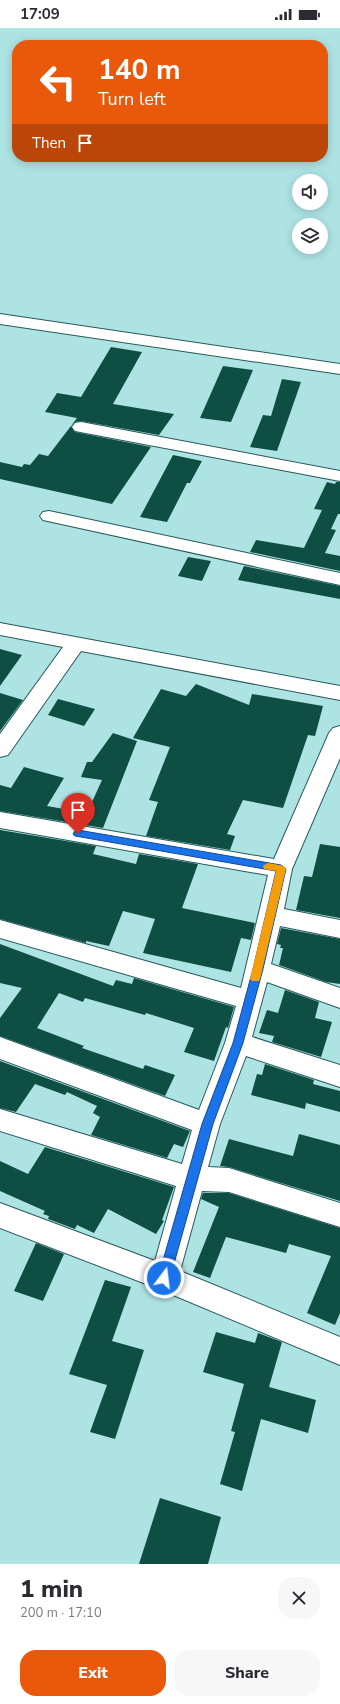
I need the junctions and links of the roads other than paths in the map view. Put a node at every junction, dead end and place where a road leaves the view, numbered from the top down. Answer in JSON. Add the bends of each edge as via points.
{"nodes":[{"id":1,"x":0,"y":319,"type":"edge"},
{"id":2,"x":340,"y":369,"type":"edge"},
{"id":3,"x":81,"y":427,"type":"dead end"},
{"id":4,"x":340,"y":476,"type":"edge"},
{"id":5,"x":49,"y":516,"type":"dead end"},
{"id":6,"x":340,"y":579,"type":"edge"},
{"id":7,"x":0,"y":629,"type":"edge"},
{"id":8,"x":76,"y":643,"type":"junction"},
{"id":9,"x":340,"y":693,"type":"edge"},
{"id":10,"x":340,"y":733,"type":"edge"},
{"id":11,"x":0,"y":750,"type":"edge"},
{"id":12,"x":0,"y":820,"type":"edge"},
{"id":13,"x":281,"y":869,"type":"junction"},
{"id":14,"x":270,"y":915,"type":"junction"},
{"id":15,"x":0,"y":929,"type":"edge"},
{"id":16,"x":340,"y":929,"type":"edge"},
{"id":17,"x":258,"y":969,"type":"junction"},
{"id":18,"x":340,"y":998,"type":"edge"},
{"id":19,"x":249,"y":1000,"type":"junction"},
{"id":20,"x":238,"y":1043,"type":"junction"},
{"id":21,"x":0,"y":1048,"type":"edge"},
{"id":22,"x":340,"y":1076,"type":"edge"},
{"id":23,"x":0,"y":1120,"type":"edge"},
{"id":24,"x":207,"y":1124,"type":"junction"},
{"id":25,"x":191,"y":1179,"type":"junction"},
{"id":26,"x":0,"y":1215,"type":"edge"},
{"id":27,"x":340,"y":1215,"type":"edge"},
{"id":28,"x":164,"y":1278,"type":"junction"},
{"id":29,"x":340,"y":1351,"type":"edge"}],
"edges":[{"from":1,"to":2,"type":"street"},
{"from":3,"to":4,"type":"street"},
{"from":5,"to":6,"type":"street"},
{"from":7,"to":8,"type":"street"},
{"from":8,"to":9,"type":"street"},
{"from":8,"to":11,"type":"street"},
{"from":10,"to":13,"type":"street"},
{"from":12,"to":13,"type":"street"},
{"from":13,"to":14,"type":"street"},
{"from":14,"to":16,"type":"street"},
{"from":14,"to":17,"type":"street"},
{"from":15,"to":19,"type":"street"},
{"from":17,"to":18,"type":"street"},
{"from":17,"to":19,"type":"street"},
{"from":19,"to":20,"type":"street"},
{"from":20,"to":22,"type":"street"},
{"from":20,"to":24,"type":"street"},
{"from":21,"to":24,"type":"street"},
{"from":23,"to":25,"type":"street"},
{"from":24,"to":25,"type":"street"},
{"from":25,"to":27,"type":"street","via":[[229,1180]]},
{"from":25,"to":28,"type":"street"},
{"from":26,"to":28,"type":"street"},
{"from":28,"to":29,"type":"street"}]}
